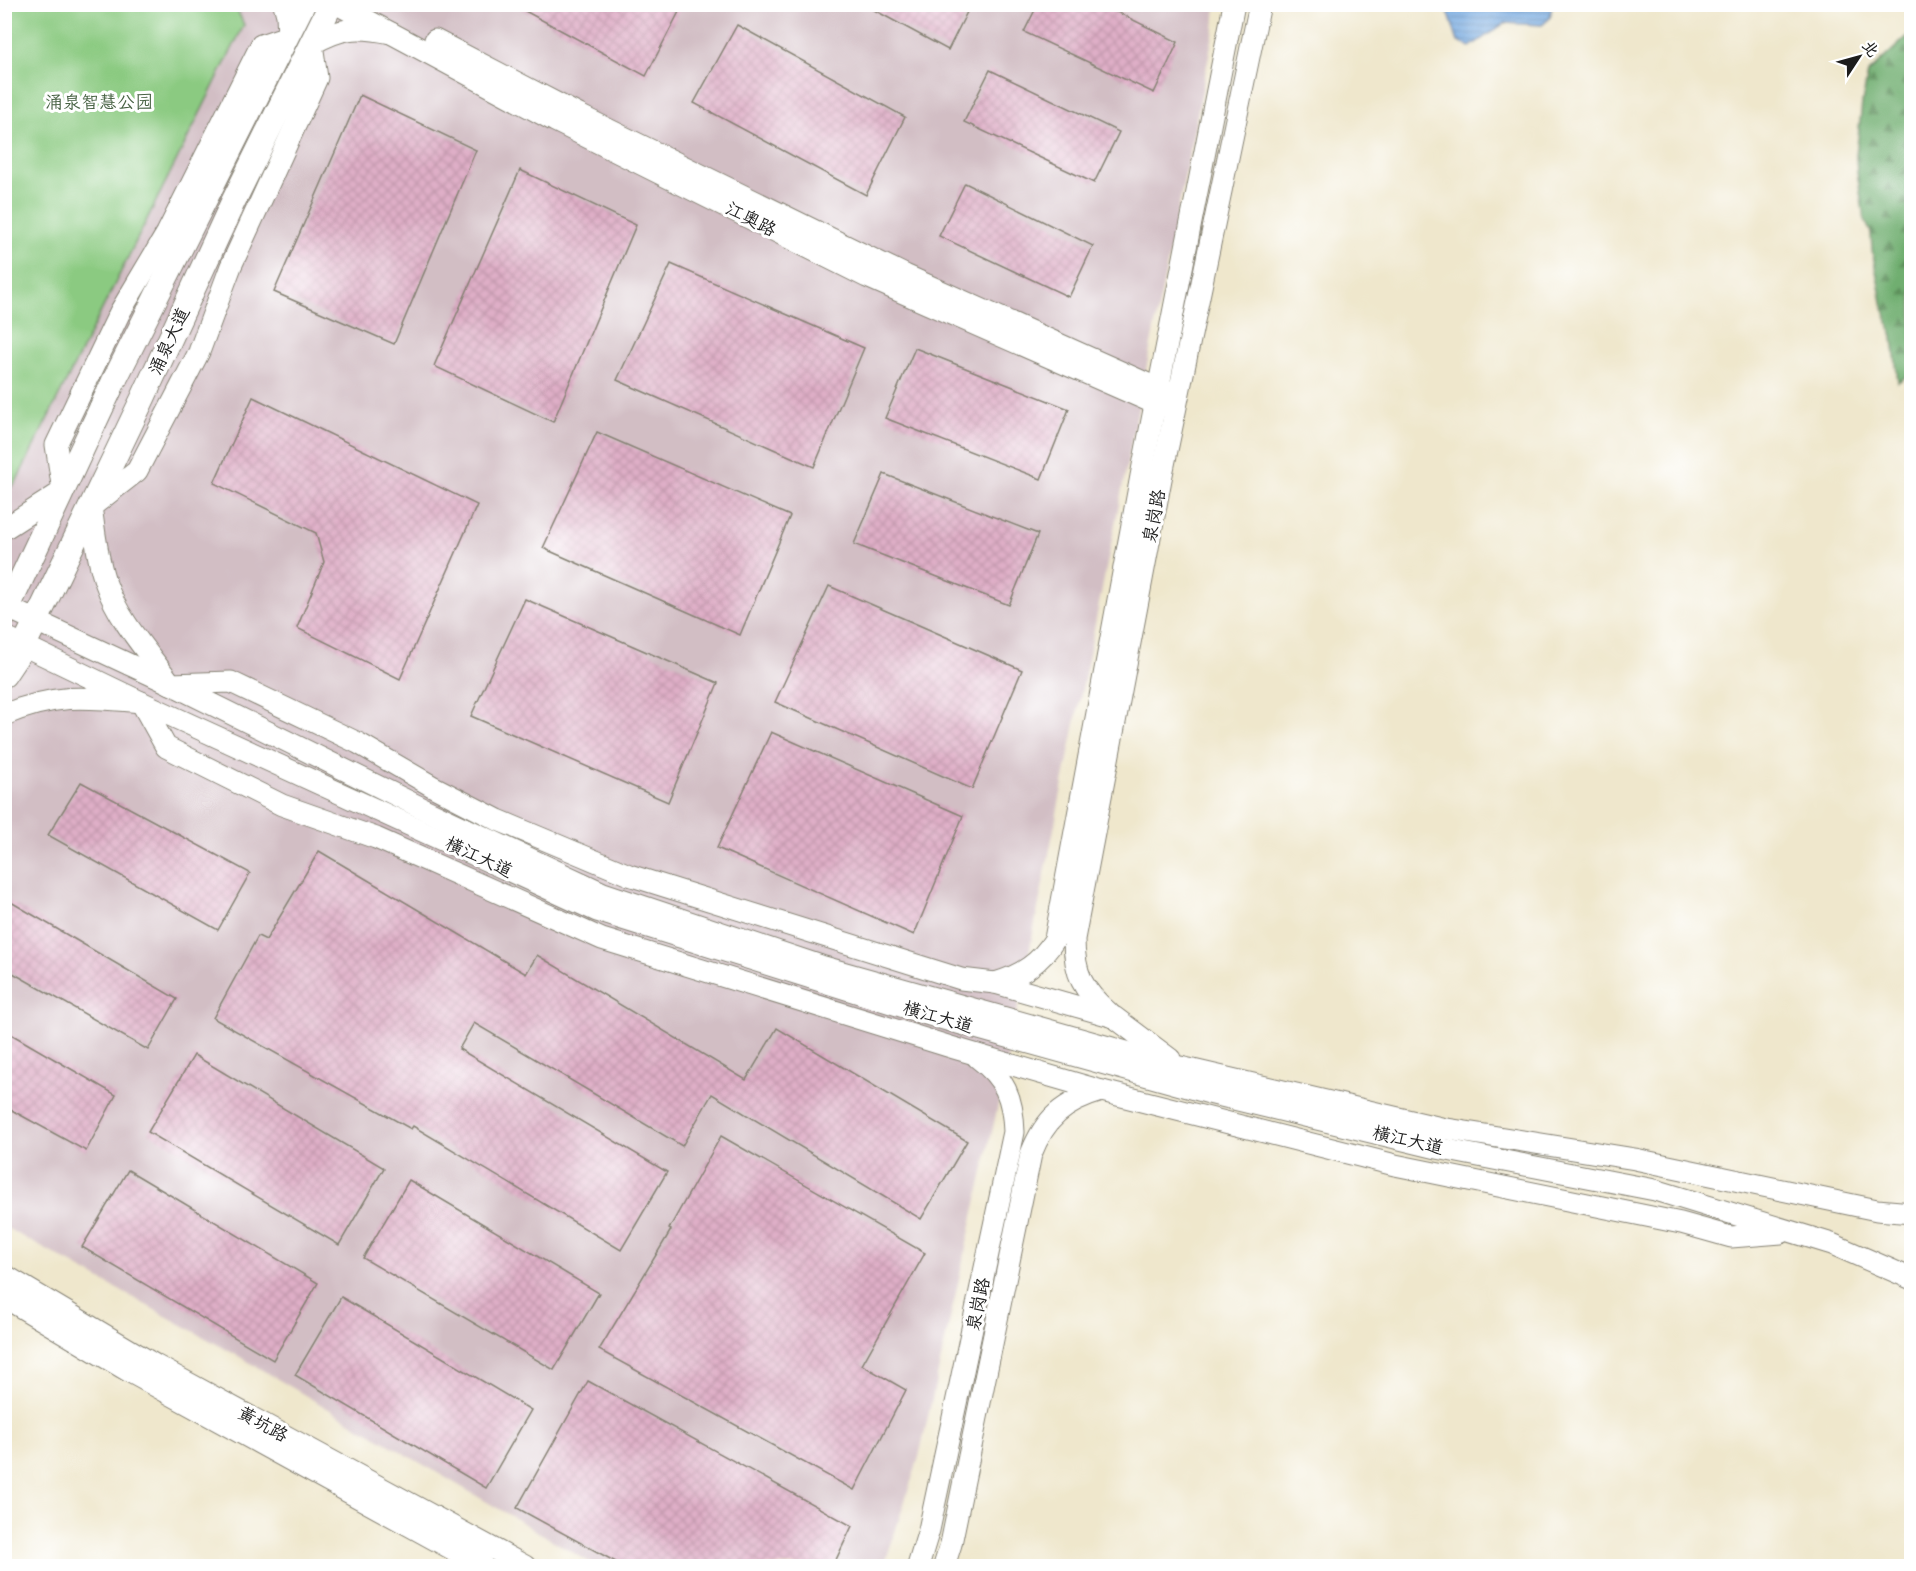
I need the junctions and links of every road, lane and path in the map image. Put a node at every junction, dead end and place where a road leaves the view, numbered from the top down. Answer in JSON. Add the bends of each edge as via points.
{"nodes":[{"id":1,"x":284,"y":4,"type":"edge"},
{"id":2,"x":303,"y":4,"type":"edge"},
{"id":3,"x":331,"y":4,"type":"edge"},
{"id":4,"x":337,"y":4,"type":"edge"},
{"id":5,"x":369,"y":4,"type":"edge"},
{"id":6,"x":1234,"y":4,"type":"edge"},
{"id":7,"x":1260,"y":4,"type":"edge"},
{"id":8,"x":391,"y":33,"type":"junction"},
{"id":9,"x":288,"y":36,"type":"junction"},
{"id":10,"x":312,"y":44,"type":"junction"},
{"id":11,"x":1157,"y":396,"type":"junction"},
{"id":12,"x":1178,"y":401,"type":"junction"},
{"id":13,"x":63,"y":491,"type":"junction"},
{"id":14,"x":91,"y":507,"type":"junction"},
{"id":15,"x":4,"y":529,"type":"edge"},
{"id":16,"x":6,"y":610,"type":"edge"},
{"id":17,"x":36,"y":621,"type":"junction"},
{"id":18,"x":14,"y":640,"type":"edge"},
{"id":19,"x":4,"y":675,"type":"edge"},
{"id":20,"x":171,"y":684,"type":"junction"},
{"id":21,"x":141,"y":702,"type":"junction"},
{"id":22,"x":4,"y":715,"type":"edge"},
{"id":23,"x":1065,"y":937,"type":"junction"},
{"id":24,"x":939,"y":972,"type":"junction"},
{"id":25,"x":995,"y":983,"type":"junction"},
{"id":26,"x":935,"y":1006,"type":"junction"},
{"id":27,"x":1114,"y":1017,"type":"junction"},
{"id":28,"x":930,"y":1041,"type":"junction"},
{"id":29,"x":972,"y":1053,"type":"junction"},
{"id":30,"x":1180,"y":1066,"type":"junction"},
{"id":31,"x":1156,"y":1078,"type":"junction"},
{"id":32,"x":1102,"y":1091,"type":"junction"},
{"id":33,"x":1150,"y":1102,"type":"junction"},
{"id":34,"x":1021,"y":1152,"type":"junction"},
{"id":35,"x":1911,"y":1213,"type":"edge"},
{"id":36,"x":1792,"y":1232,"type":"junction"},
{"id":37,"x":4,"y":1275,"type":"edge"},
{"id":38,"x":1911,"y":1279,"type":"edge"},
{"id":39,"x":4,"y":1297,"type":"edge"},
{"id":40,"x":483,"y":1566,"type":"edge"},
{"id":41,"x":525,"y":1566,"type":"edge"},
{"id":42,"x":918,"y":1566,"type":"edge"},
{"id":43,"x":944,"y":1566,"type":"edge"}],
"edges":[{"from":1,"to":9,"type":"street"},
{"from":2,"to":9,"type":"main road","name":"涌泉大道"},
{"from":3,"to":10,"type":"main road","name":"涌泉大道"},
{"from":4,"to":8,"type":"street","name":"江奥路"},
{"from":5,"to":11,"type":"street","name":"江奥路","via":[[579,115]]},
{"from":6,"to":11,"type":"street","name":"泉岗路"},
{"from":7,"to":12,"type":"street","name":"泉岗路"},
{"from":8,"to":10,"type":"street","via":[[370,28],[343,30]]},
{"from":8,"to":11,"type":"street","name":"江奥路","via":[[555,121],[867,277]]},
{"from":9,"to":13,"type":"main road","name":"涌泉大道","via":[[113,383]]},
{"from":10,"to":14,"type":"main road","name":"涌泉大道","via":[[233,202]]},
{"from":11,"to":12,"type":"street","name":"江奥路"},
{"from":11,"to":23,"type":"street","name":"泉岗路"},
{"from":12,"to":23,"type":"street","name":"泉岗路"},
{"from":13,"to":15,"type":"street"},
{"from":13,"to":16,"type":"main road","name":"涌泉大道"},
{"from":14,"to":17,"type":"main road","name":"涌泉大道"},
{"from":14,"to":20,"type":"street","via":[[101,567],[112,599]]},
{"from":16,"to":17,"type":"street","name":"横江大道"},
{"from":17,"to":18,"type":"main road","name":"涌泉大道"},
{"from":17,"to":20,"type":"street","name":"横江大道"},
{"from":18,"to":19,"type":"main road","name":"涌泉大道"},
{"from":18,"to":21,"type":"street","name":"横江大道"},
{"from":20,"to":24,"type":"street","via":[[231,682],[358,743],[498,820],[630,875]]},
{"from":20,"to":26,"type":"street","name":"横江大道","via":[[603,893]]},
{"from":21,"to":22,"type":"street","via":[[52,699]]},
{"from":21,"to":26,"type":"street","name":"横江大道","via":[[597,911]]},
{"from":21,"to":28,"type":"street","via":[[166,747],[282,805],[376,838],[602,939]]},
{"from":23,"to":25,"type":"street","name":"泉岗路","via":[[1016,977]]},
{"from":23,"to":27,"type":"street","name":"泉岗路","via":[[1083,984],[1092,998]]},
{"from":24,"to":25,"type":"street","via":[[961,980]]},
{"from":24,"to":26,"type":"street"},
{"from":25,"to":27,"type":"street"},
{"from":26,"to":28,"type":"street"},
{"from":26,"to":30,"type":"street","name":"横江大道"},
{"from":26,"to":31,"type":"street","name":"横江大道"},
{"from":27,"to":30,"type":"street","name":"泉岗路"},
{"from":28,"to":29,"type":"street"},
{"from":29,"to":32,"type":"street"},
{"from":29,"to":34,"type":"street","name":"泉岗路","via":[[992,1068],[1003,1083],[1011,1100],[1014,1132]]},
{"from":30,"to":35,"type":"street","name":"横江大道","via":[[1440,1128],[1635,1159],[1877,1210]]},
{"from":31,"to":33,"type":"street"},
{"from":31,"to":36,"type":"street","name":"横江大道","via":[[1437,1148],[1655,1190]]},
{"from":32,"to":33,"type":"street"},
{"from":32,"to":34,"type":"street","name":"泉岗路","via":[[1083,1096],[1056,1113]]},
{"from":33,"to":36,"type":"street","via":[[1395,1165],[1731,1236]]},
{"from":34,"to":42,"type":"street","name":"泉岗路"},
{"from":34,"to":43,"type":"street","name":"泉岗路"},
{"from":36,"to":38,"type":"street","name":"横江大道","via":[[1832,1244]]},
{"from":37,"to":41,"type":"street","name":"黄坑路","via":[[155,1365]]},
{"from":39,"to":40,"type":"street","name":"黄坑路","via":[[130,1372]]}]}
